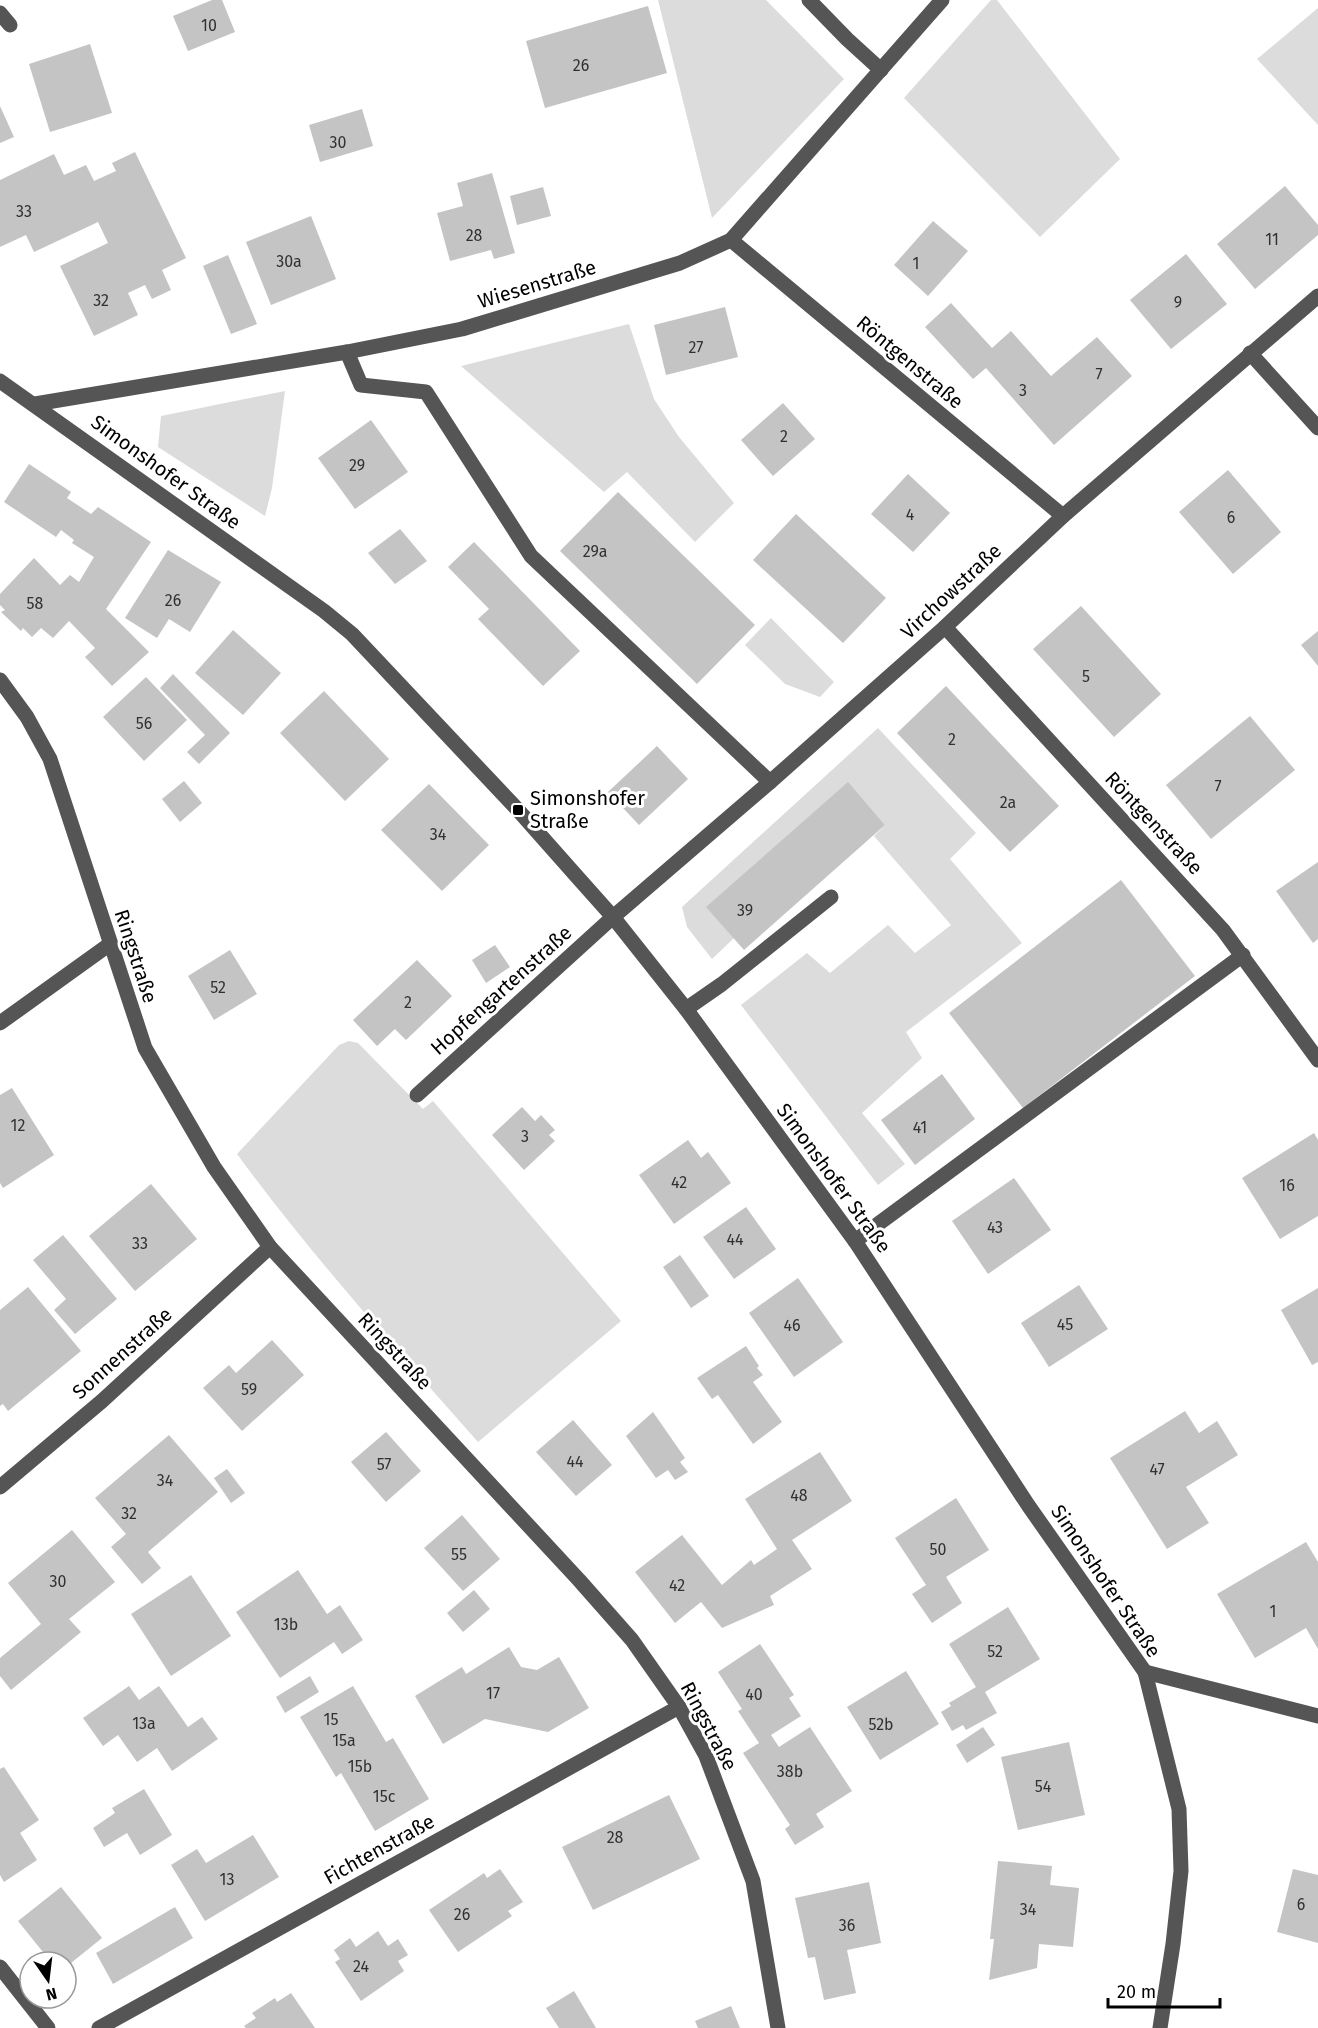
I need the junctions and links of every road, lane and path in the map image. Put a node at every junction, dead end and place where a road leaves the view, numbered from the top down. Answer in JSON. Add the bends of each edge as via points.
{"nodes":[{"id":1,"x":809,"y":0,"type":"edge"},
{"id":2,"x":942,"y":0,"type":"edge"},
{"id":3,"x":881,"y":70,"type":"junction"},
{"id":4,"x":731,"y":240,"type":"junction"},
{"id":5,"x":1318,"y":296,"type":"edge"},
{"id":6,"x":347,"y":352,"type":"junction"},
{"id":7,"x":1250,"y":353,"type":"junction"},
{"id":8,"x":0,"y":381,"type":"edge"},
{"id":9,"x":35,"y":404,"type":"junction"},
{"id":10,"x":1318,"y":428,"type":"edge"},
{"id":11,"x":1063,"y":516,"type":"junction"},
{"id":12,"x":945,"y":627,"type":"junction"},
{"id":13,"x":0,"y":680,"type":"edge"},
{"id":14,"x":770,"y":782,"type":"junction"},
{"id":15,"x":831,"y":897,"type":"dead end"},
{"id":16,"x":613,"y":917,"type":"junction"},
{"id":17,"x":110,"y":944,"type":"junction"},
{"id":18,"x":1243,"y":956,"type":"junction"},
{"id":19,"x":686,"y":1009,"type":"junction"},
{"id":20,"x":0,"y":1023,"type":"edge"},
{"id":21,"x":1318,"y":1060,"type":"edge"},
{"id":22,"x":417,"y":1095,"type":"dead end"},
{"id":23,"x":855,"y":1241,"type":"junction"},
{"id":24,"x":270,"y":1247,"type":"junction"},
{"id":25,"x":0,"y":1487,"type":"edge"},
{"id":26,"x":1144,"y":1672,"type":"junction"},
{"id":27,"x":679,"y":1707,"type":"junction"},
{"id":28,"x":1318,"y":1716,"type":"edge"},
{"id":29,"x":0,"y":1967,"type":"edge"},
{"id":30,"x":48,"y":2028,"type":"edge"},
{"id":31,"x":99,"y":2028,"type":"edge"},
{"id":32,"x":778,"y":2028,"type":"edge"},
{"id":33,"x":1160,"y":2028,"type":"edge"}],
"edges":[{"from":1,"to":3,"type":"street"},
{"from":2,"to":3,"type":"street","name":"Wiesenstraße"},
{"from":3,"to":4,"type":"street","name":"Wiesenstraße"},
{"from":4,"to":6,"type":"street","name":"Wiesenstraße","via":[[680,263],[462,329]]},
{"from":4,"to":11,"type":"street","name":"Röntgenstraße"},
{"from":5,"to":7,"type":"street","name":"Virchowstraße"},
{"from":6,"to":9,"type":"street","name":"Wiesenstraße"},
{"from":6,"to":14,"type":"street","via":[[361,384],[426,392],[531,556]]},
{"from":7,"to":10,"type":"street"},
{"from":7,"to":11,"type":"street","name":"Virchowstraße"},
{"from":8,"to":9,"type":"street","name":"Simonshofer Straße"},
{"from":9,"to":16,"type":"street","name":"Simonshofer Straße","via":[[352,634]]},
{"from":11,"to":12,"type":"street","name":"Virchowstraße"},
{"from":12,"to":14,"type":"street","name":"Virchowstraße"},
{"from":12,"to":18,"type":"street","name":"Röntgenstraße"},
{"from":13,"to":17,"type":"street","name":"Ringstraße","via":[[27,717],[50,759]]},
{"from":14,"to":16,"type":"street","name":"Virchowstraße"},
{"from":15,"to":19,"type":"street"},
{"from":16,"to":19,"type":"street","name":"Simonshofer Straße"},
{"from":16,"to":22,"type":"street","name":"Hopfengartenstraße"},
{"from":17,"to":20,"type":"street"},
{"from":17,"to":24,"type":"street","name":"Ringstraße","via":[[145,1048],[214,1167]]},
{"from":18,"to":21,"type":"street","name":"Röntgenstraße"},
{"from":18,"to":23,"type":"street"},
{"from":19,"to":23,"type":"street","name":"Simonshofer Straße"},
{"from":23,"to":26,"type":"street","name":"Simonshofer Straße","via":[[1028,1505]]},
{"from":24,"to":25,"type":"street","name":"Sonnenstraße","via":[[102,1401]]},
{"from":24,"to":27,"type":"street","name":"Ringstraße","via":[[579,1580],[632,1640]]},
{"from":26,"to":28,"type":"street"},
{"from":26,"to":33,"type":"street","name":"Simonshofer Straße","via":[[1179,1809],[1181,1871]]},
{"from":27,"to":31,"type":"street","name":"Fichtenstraße"},
{"from":27,"to":32,"type":"street","name":"Ringstraße","via":[[706,1756],[753,1881]]},
{"from":29,"to":30,"type":"street"}]}
